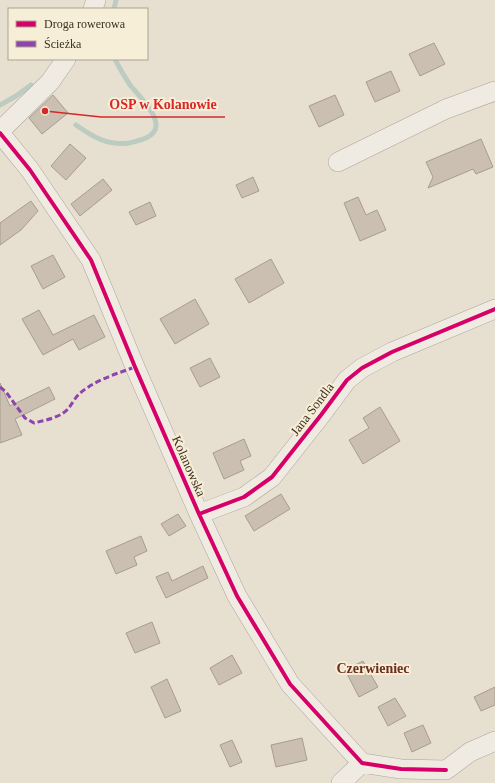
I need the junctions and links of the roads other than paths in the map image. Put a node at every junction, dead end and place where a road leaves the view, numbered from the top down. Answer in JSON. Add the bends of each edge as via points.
{"nodes":[{"id":1,"x":65,"y":60,"type":"edge"},
{"id":2,"x":495,"y":91,"type":"edge"},
{"id":3,"x":0,"y":132,"type":"edge"},
{"id":4,"x":338,"y":162,"type":"dead end"},
{"id":5,"x":495,"y":309,"type":"edge"},
{"id":6,"x":199,"y":514,"type":"junction"},
{"id":7,"x":495,"y":741,"type":"edge"},
{"id":8,"x":362,"y":762,"type":"junction"},
{"id":9,"x":449,"y":777,"type":"edge"},
{"id":10,"x":341,"y":783,"type":"edge"}],
"edges":[{"from":1,"to":3,"type":"street","name":"Kolanowska","via":[[50,82]]},
{"from":2,"to":4,"type":"street","via":[[446,109]]},
{"from":3,"to":6,"type":"street","name":"Kolanowska","via":[[30,170],[91,260]]},
{"from":5,"to":6,"type":"street","name":"Jana Sondla","via":[[392,352],[362,368],[347,380],[272,477],[244,497]]},
{"from":6,"to":8,"type":"street","name":"Kolanowska","via":[[238,596],[290,684]]},
{"from":7,"to":9,"type":"street","via":[[470,752]]},
{"from":8,"to":9,"type":"street"},
{"from":8,"to":10,"type":"street"}]}
